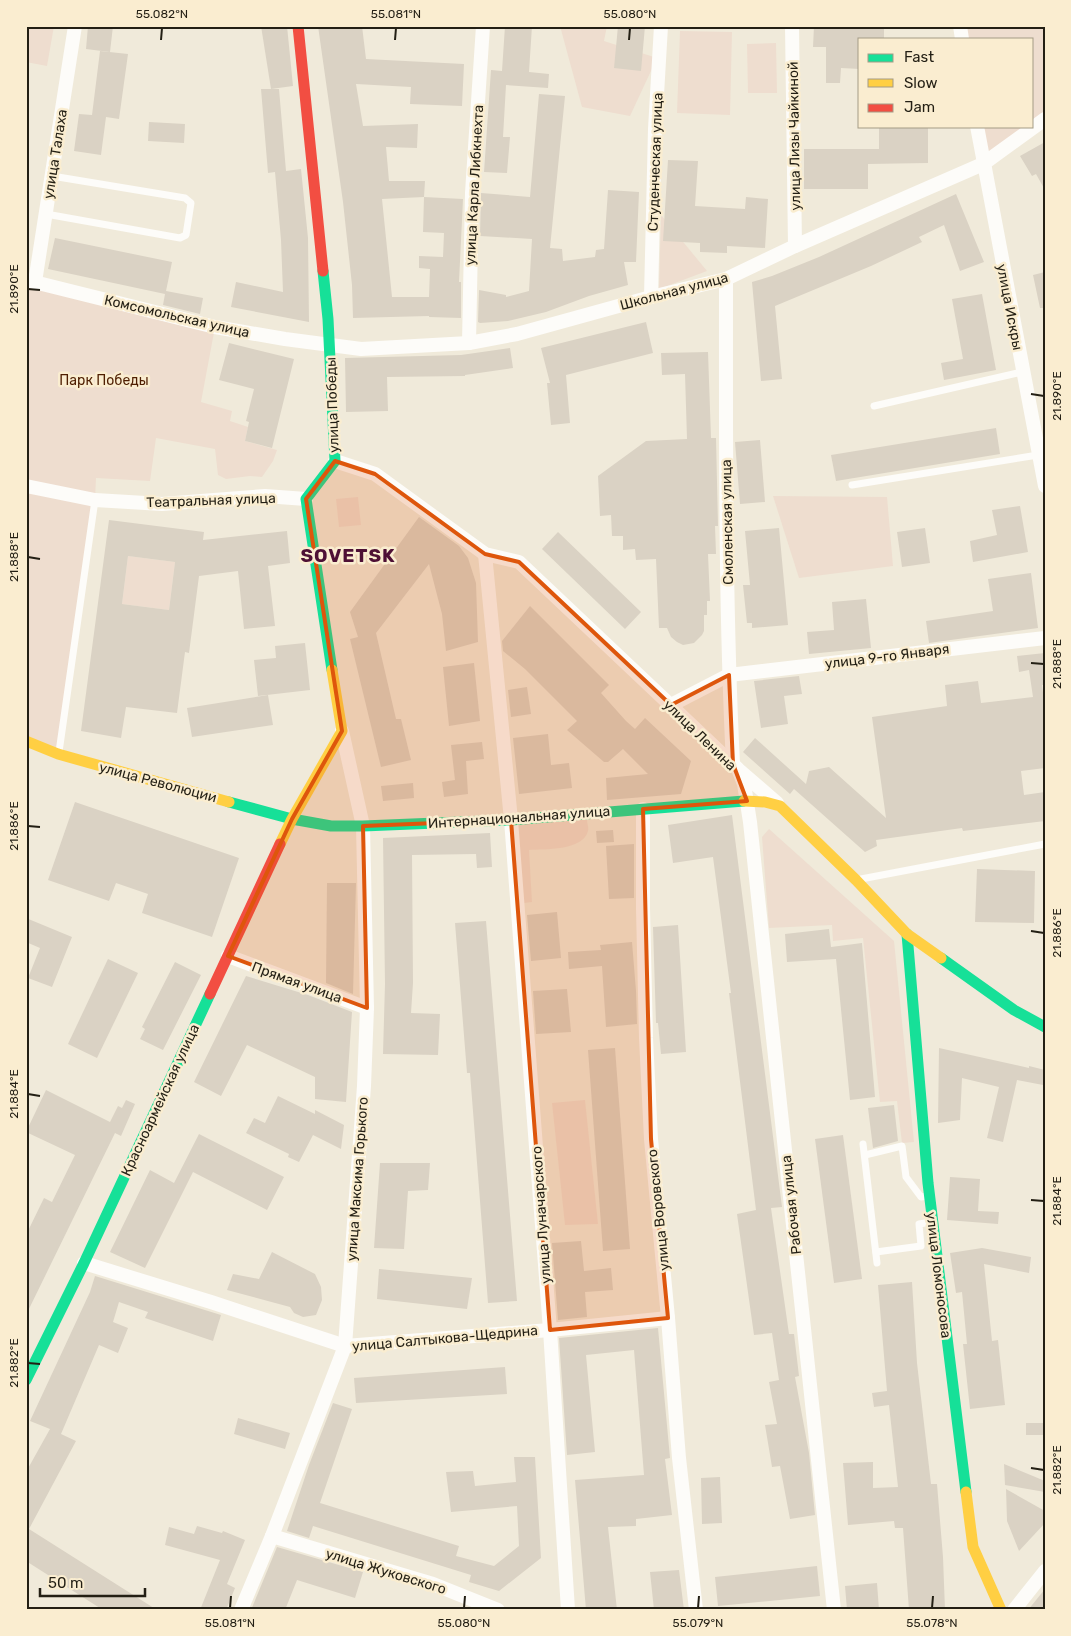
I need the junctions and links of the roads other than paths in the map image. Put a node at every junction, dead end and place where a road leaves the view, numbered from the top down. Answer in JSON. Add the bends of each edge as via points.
{"nodes":[{"id":1,"x":75,"y":26,"type":"edge"},
{"id":2,"x":298,"y":26,"type":"edge"},
{"id":3,"x":483,"y":26,"type":"edge"},
{"id":4,"x":661,"y":26,"type":"edge"},
{"id":5,"x":792,"y":26,"type":"edge"},
{"id":6,"x":1045,"y":119,"type":"edge"},
{"id":7,"x":1034,"y":127,"type":"edge"},
{"id":8,"x":977,"y":128,"type":"edge"},
{"id":9,"x":1033,"y":128,"type":"edge"},
{"id":10,"x":983,"y":164,"type":"junction"},
{"id":11,"x":52,"y":176,"type":"junction"},
{"id":12,"x":46,"y":214,"type":"junction"},
{"id":13,"x":795,"y":246,"type":"junction"},
{"id":14,"x":726,"y":279,"type":"junction"},
{"id":15,"x":31,"y":281,"type":"edge"},
{"id":16,"x":651,"y":297,"type":"junction"},
{"id":17,"x":469,"y":343,"type":"junction"},
{"id":18,"x":330,"y":344,"type":"junction"},
{"id":19,"x":1022,"y":372,"type":"junction"},
{"id":20,"x":874,"y":406,"type":"dead end"},
{"id":21,"x":1038,"y":455,"type":"junction"},
{"id":22,"x":335,"y":461,"type":"junction"},
{"id":23,"x":852,"y":485,"type":"dead end"},
{"id":24,"x":26,"y":486,"type":"edge"},
{"id":25,"x":1045,"y":486,"type":"edge"},
{"id":26,"x":306,"y":499,"type":"junction"},
{"id":27,"x":96,"y":500,"type":"junction"},
{"id":28,"x":485,"y":554,"type":"junction"},
{"id":29,"x":1045,"y":638,"type":"edge"},
{"id":30,"x":729,"y":675,"type":"junction"},
{"id":31,"x":671,"y":705,"type":"junction"},
{"id":32,"x":342,"y":731,"type":"junction"},
{"id":33,"x":26,"y":741,"type":"edge"},
{"id":34,"x":58,"y":754,"type":"junction"},
{"id":35,"x":735,"y":767,"type":"junction"},
{"id":36,"x":747,"y":801,"type":"junction"},
{"id":37,"x":780,"y":806,"type":"junction"},
{"id":38,"x":643,"y":809,"type":"junction"},
{"id":39,"x":292,"y":819,"type":"junction"},
{"id":40,"x":511,"y":820,"type":"junction"},
{"id":41,"x":363,"y":826,"type":"junction"},
{"id":42,"x":1045,"y":844,"type":"edge"},
{"id":43,"x":856,"y":880,"type":"junction"},
{"id":44,"x":906,"y":934,"type":"junction"},
{"id":45,"x":228,"y":956,"type":"junction"},
{"id":46,"x":367,"y":1008,"type":"junction"},
{"id":47,"x":1045,"y":1027,"type":"edge"},
{"id":48,"x":863,"y":1144,"type":"dead end"},
{"id":49,"x":864,"y":1155,"type":"junction"},
{"id":50,"x":929,"y":1196,"type":"junction"},
{"id":51,"x":932,"y":1222,"type":"junction"},
{"id":52,"x":876,"y":1252,"type":"junction"},
{"id":53,"x":84,"y":1263,"type":"junction"},
{"id":54,"x":877,"y":1263,"type":"dead end"},
{"id":55,"x":668,"y":1318,"type":"junction"},
{"id":56,"x":550,"y":1330,"type":"junction"},
{"id":57,"x":345,"y":1346,"type":"junction"},
{"id":58,"x":26,"y":1380,"type":"edge"},
{"id":59,"x":272,"y":1536,"type":"junction"},
{"id":60,"x":1045,"y":1571,"type":"edge"},
{"id":61,"x":241,"y":1610,"type":"edge"},
{"id":62,"x":498,"y":1610,"type":"edge"},
{"id":63,"x":568,"y":1610,"type":"edge"},
{"id":64,"x":696,"y":1610,"type":"edge"},
{"id":65,"x":834,"y":1610,"type":"edge"},
{"id":66,"x":1001,"y":1610,"type":"edge"},
{"id":67,"x":1014,"y":1610,"type":"edge"}],
"edges":[{"from":1,"to":11,"type":"street","name":"улица Талаха"},
{"from":2,"to":18,"type":"street","name":"улица Победы"},
{"from":3,"to":17,"type":"street","name":"улица Карла Либкнехта","via":[[472,193]]},
{"from":4,"to":16,"type":"street","name":"Студенческая улица"},
{"from":5,"to":13,"type":"street","name":"улица Лизы Чайкиной"},
{"from":6,"to":7,"type":"street","name":"Школьная улица"},
{"from":8,"to":10,"type":"street","name":"улица Искры"},
{"from":9,"to":10,"type":"street","name":"Школьная улица"},
{"from":10,"to":13,"type":"street","name":"Школьная улица"},
{"from":10,"to":19,"type":"street","name":"улица Искры"},
{"from":11,"to":12,"type":"street","name":"улица Талаха"},
{"from":11,"to":12,"type":"lane","via":[[185,198],[191,203],[186,235],[180,238]]},
{"from":12,"to":15,"type":"street","name":"улица Талаха"},
{"from":13,"to":14,"type":"street","name":"Школьная улица"},
{"from":14,"to":16,"type":"street","name":"Школьная улица"},
{"from":14,"to":30,"type":"street","name":"Смоленская улица"},
{"from":15,"to":18,"type":"street","name":"Комсомольская улица","via":[[215,327]]},
{"from":16,"to":17,"type":"street","name":"Школьная улица","via":[[516,334]]},
{"from":17,"to":18,"type":"street","name":"Школьная улица","via":[[361,349]]},
{"from":18,"to":22,"type":"street","name":"улица Победы"},
{"from":19,"to":20,"type":"lane"},
{"from":19,"to":21,"type":"street","name":"улица Искры"},
{"from":21,"to":23,"type":"lane"},
{"from":21,"to":25,"type":"street","name":"улица Искры"},
{"from":22,"to":26,"type":"street","name":"улица Победы"},
{"from":22,"to":28,"type":"street","name":"улица Ленина","via":[[375,474]]},
{"from":24,"to":27,"type":"street","name":"Театральная улица"},
{"from":26,"to":27,"type":"street","name":"Театральная улица","via":[[265,496],[162,504]]},
{"from":26,"to":32,"type":"street"},
{"from":27,"to":34,"type":"lane"},
{"from":28,"to":31,"type":"street","name":"улица Ленина","via":[[519,562]]},
{"from":28,"to":40,"type":"street","name":"улица Луначарского"},
{"from":29,"to":30,"type":"street","name":"улица 9-го Января"},
{"from":30,"to":31,"type":"street"},
{"from":30,"to":35,"type":"street","name":"Смоленская улица"},
{"from":31,"to":35,"type":"street","name":"улица Ленина"},
{"from":32,"to":39,"type":"street"},
{"from":32,"to":41,"type":"street","name":"улица Максима Горького"},
{"from":33,"to":34,"type":"street","name":"улица Революции"},
{"from":34,"to":39,"type":"street","name":"улица Революции"},
{"from":35,"to":36,"type":"street","name":"улица Ленина","via":[[744,784]]},
{"from":35,"to":37,"type":"street"},
{"from":36,"to":37,"type":"street"},
{"from":36,"to":38,"type":"street","name":"Интернациональная улица"},
{"from":36,"to":65,"type":"street","name":"Рабочая улица"},
{"from":37,"to":43,"type":"street"},
{"from":38,"to":40,"type":"street","name":"Интернациональная улица"},
{"from":38,"to":55,"type":"street","name":"улица Воровского","via":[[650,1130]]},
{"from":39,"to":41,"type":"street","name":"Интернациональная улица","via":[[330,826]]},
{"from":39,"to":45,"type":"street","name":"Красноармейская улица"},
{"from":40,"to":41,"type":"street","name":"Интернациональная улица"},
{"from":40,"to":56,"type":"street","name":"улица Луначарского"},
{"from":41,"to":46,"type":"street","name":"улица Максима Горького"},
{"from":42,"to":43,"type":"lane"},
{"from":43,"to":44,"type":"street"},
{"from":44,"to":47,"type":"street","via":[[1014,1010]]},
{"from":44,"to":50,"type":"street","name":"улица Ломоносова"},
{"from":45,"to":46,"type":"street","name":"Прямая улица"},
{"from":45,"to":53,"type":"street","name":"Красноармейская улица"},
{"from":46,"to":57,"type":"street","name":"улица Максима Горького"},
{"from":48,"to":49,"type":"lane"},
{"from":49,"to":50,"type":"lane","via":[[902,1146],[906,1177],[921,1197]]},
{"from":49,"to":52,"type":"lane"},
{"from":50,"to":51,"type":"street","name":"улица Ломоносова"},
{"from":51,"to":52,"type":"lane","via":[[919,1224],[922,1246]]},
{"from":51,"to":66,"type":"street","name":"улица Ломоносова","via":[[973,1546]]},
{"from":52,"to":54,"type":"lane"},
{"from":53,"to":57,"type":"street","name":"улица Салтыкова-Щедрина"},
{"from":53,"to":58,"type":"street","name":"Красноармейская улица"},
{"from":55,"to":56,"type":"street","name":"улица Салтыкова-Щедрина"},
{"from":55,"to":64,"type":"street","name":"улица Воровского"},
{"from":56,"to":57,"type":"street","name":"улица Салтыкова-Щедрина"},
{"from":56,"to":63,"type":"street","name":"улица Луначарского"},
{"from":57,"to":59,"type":"street","name":"улица Максима Горького"},
{"from":59,"to":61,"type":"street","name":"улица Максима Горького"},
{"from":59,"to":62,"type":"street","name":"улица Жуковского","via":[[433,1584]]},
{"from":60,"to":67,"type":"street"}]}
